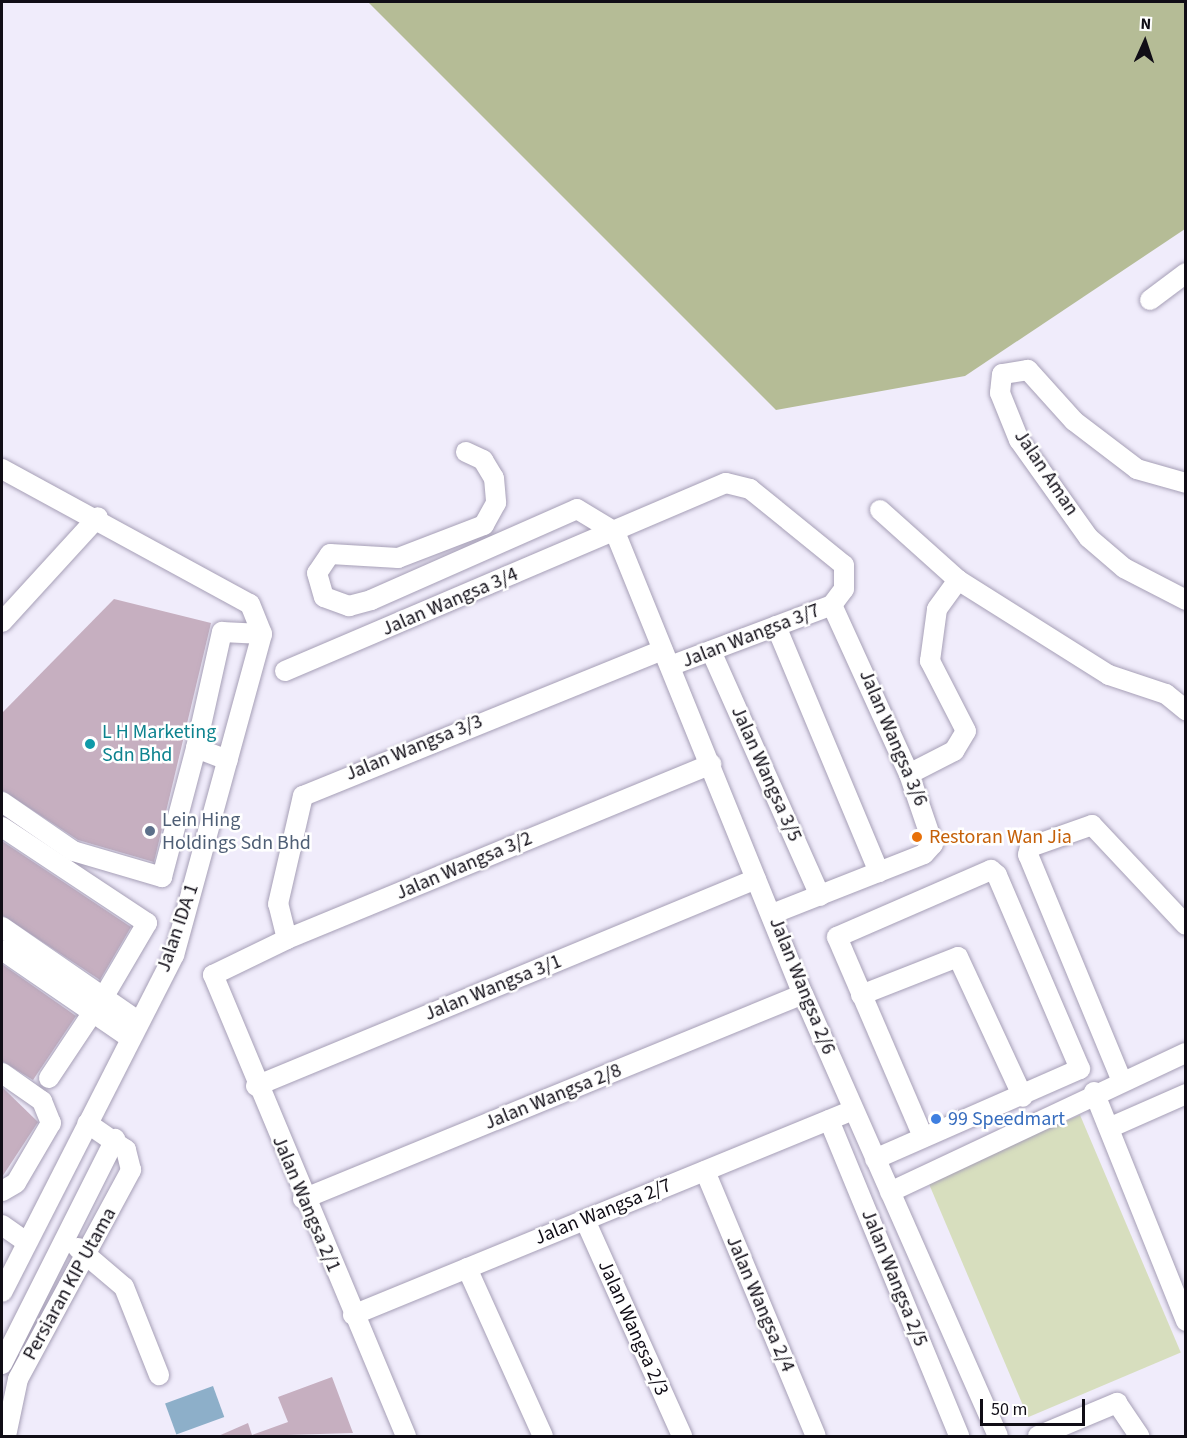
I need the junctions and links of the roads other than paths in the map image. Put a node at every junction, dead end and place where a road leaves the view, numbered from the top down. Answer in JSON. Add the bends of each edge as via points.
{"nodes":[{"id":1,"x":1185,"y":273,"type":"edge"},
{"id":2,"x":1150,"y":300,"type":"dead end"},
{"id":3,"x":466,"y":452,"type":"dead end"},
{"id":4,"x":2,"y":469,"type":"edge"},
{"id":5,"x":1185,"y":483,"type":"edge"},
{"id":6,"x":880,"y":510,"type":"dead end"},
{"id":7,"x":98,"y":518,"type":"junction"},
{"id":8,"x":615,"y":532,"type":"junction"},
{"id":9,"x":958,"y":580,"type":"junction"},
{"id":10,"x":1185,"y":600,"type":"edge"},
{"id":11,"x":832,"y":605,"type":"junction"},
{"id":12,"x":2,"y":622,"type":"edge"},
{"id":13,"x":776,"y":626,"type":"junction"},
{"id":14,"x":262,"y":634,"type":"junction"},
{"id":15,"x":711,"y":651,"type":"junction"},
{"id":16,"x":666,"y":658,"type":"junction"},
{"id":17,"x":285,"y":671,"type":"dead end"},
{"id":18,"x":1185,"y":710,"type":"edge"},
{"id":19,"x":196,"y":748,"type":"junction"},
{"id":20,"x":228,"y":760,"type":"junction"},
{"id":21,"x":711,"y":764,"type":"junction"},
{"id":22,"x":909,"y":774,"type":"junction"},
{"id":23,"x":2,"y":802,"type":"edge"},
{"id":24,"x":2,"y":827,"type":"edge"},
{"id":25,"x":879,"y":872,"type":"junction"},
{"id":26,"x":756,"y":879,"type":"junction"},
{"id":27,"x":820,"y":896,"type":"junction"},
{"id":28,"x":772,"y":914,"type":"junction"},
{"id":29,"x":1185,"y":925,"type":"edge"},
{"id":30,"x":2,"y":927,"type":"edge"},
{"id":31,"x":287,"y":939,"type":"junction"},
{"id":32,"x":2,"y":950,"type":"edge"},
{"id":33,"x":218,"y":971,"type":"joint"},
{"id":34,"x":803,"y":994,"type":"junction"},
{"id":35,"x":861,"y":995,"type":"junction"},
{"id":36,"x":98,"y":1005,"type":"junction"},
{"id":37,"x":135,"y":1030,"type":"junction"},
{"id":38,"x":1185,"y":1053,"type":"edge"},
{"id":39,"x":2,"y":1073,"type":"edge"},
{"id":40,"x":49,"y":1078,"type":"dead end"},
{"id":41,"x":1121,"y":1079,"type":"junction"},
{"id":42,"x":256,"y":1086,"type":"junction"},
{"id":43,"x":1094,"y":1092,"type":"junction"},
{"id":44,"x":1185,"y":1094,"type":"edge"},
{"id":45,"x":1023,"y":1096,"type":"junction"},
{"id":46,"x":854,"y":1110,"type":"junction"},
{"id":47,"x":829,"y":1120,"type":"junction"},
{"id":48,"x":87,"y":1123,"type":"junction"},
{"id":49,"x":1110,"y":1128,"type":"junction"},
{"id":50,"x":923,"y":1137,"type":"junction"},
{"id":51,"x":115,"y":1139,"type":"junction"},
{"id":52,"x":875,"y":1159,"type":"junction"},
{"id":53,"x":705,"y":1171,"type":"junction"},
{"id":54,"x":2,"y":1191,"type":"edge"},
{"id":55,"x":890,"y":1192,"type":"junction"},
{"id":56,"x":303,"y":1199,"type":"junction"},
{"id":57,"x":585,"y":1220,"type":"junction"},
{"id":58,"x":2,"y":1225,"type":"edge"},
{"id":59,"x":26,"y":1242,"type":"junction"},
{"id":60,"x":67,"y":1243,"type":"junction"},
{"id":61,"x":88,"y":1254,"type":"junction"},
{"id":62,"x":467,"y":1268,"type":"junction"},
{"id":63,"x":2,"y":1292,"type":"edge"},
{"id":64,"x":353,"y":1315,"type":"junction"},
{"id":65,"x":1185,"y":1321,"type":"edge"},
{"id":66,"x":2,"y":1364,"type":"edge"},
{"id":67,"x":159,"y":1375,"type":"dead end"},
{"id":68,"x":6,"y":1437,"type":"edge"},
{"id":69,"x":406,"y":1437,"type":"edge"},
{"id":70,"x":543,"y":1437,"type":"edge"},
{"id":71,"x":682,"y":1437,"type":"edge"},
{"id":72,"x":816,"y":1437,"type":"edge"},
{"id":73,"x":959,"y":1437,"type":"edge"},
{"id":74,"x":998,"y":1437,"type":"edge"},
{"id":75,"x":1038,"y":1437,"type":"edge"},
{"id":76,"x":1139,"y":1437,"type":"edge"}],
"edges":[{"from":1,"to":2,"type":"street"},
{"from":3,"to":8,"type":"street","via":[[483,460],[494,478],[496,503],[484,525],[398,558],[330,554],[317,573],[324,597],[349,606],[371,600],[580,509]]},
{"from":4,"to":7,"type":"street"},
{"from":5,"to":10,"type":"street","name":"Jalan Aman","via":[[1137,469],[1074,421],[1028,370],[1002,374],[1000,393],[1020,440],[1089,538],[1124,568]]},
{"from":6,"to":9,"type":"street"},
{"from":7,"to":12,"type":"street"},
{"from":7,"to":14,"type":"street","via":[[250,604]]},
{"from":8,"to":11,"type":"street","name":"Jalan Wangsa 3/4","via":[[711,489],[738,484],[844,565],[844,589]]},
{"from":8,"to":16,"type":"street","name":"Jalan Wangsa 2/6"},
{"from":8,"to":17,"type":"street","name":"Jalan Wangsa 3/4"},
{"from":9,"to":18,"type":"street","via":[[1109,675],[1166,694]]},
{"from":9,"to":22,"type":"street","via":[[933,621],[930,662],[966,731],[954,751]]},
{"from":11,"to":13,"type":"street","name":"Jalan Wangsa 3/7"},
{"from":11,"to":22,"type":"street","name":"Jalan Wangsa 3/6"},
{"from":13,"to":15,"type":"street","name":"Jalan Wangsa 3/7"},
{"from":13,"to":25,"type":"street"},
{"from":14,"to":19,"type":"street","via":[[222,632]]},
{"from":14,"to":20,"type":"street","name":"Jalan IDA 1"},
{"from":15,"to":16,"type":"street","name":"Jalan Wangsa 3/7"},
{"from":15,"to":27,"type":"street","name":"Jalan Wangsa 3/5"},
{"from":16,"to":21,"type":"street","name":"Jalan Wangsa 2/6"},
{"from":16,"to":31,"type":"street","name":"Jalan Wangsa 3/3","via":[[303,796],[278,904]]},
{"from":19,"to":20,"type":"street"},
{"from":19,"to":23,"type":"street","via":[[160,885],[73,851]]},
{"from":20,"to":37,"type":"street","name":"Jalan IDA 1","via":[[174,955]]},
{"from":21,"to":26,"type":"street","name":"Jalan Wangsa 2/6"},
{"from":21,"to":31,"type":"street","name":"Jalan Wangsa 3/2"},
{"from":22,"to":25,"type":"street","name":"Jalan Wangsa 3/6","via":[[933,844],[924,854]]},
{"from":24,"to":36,"type":"street","via":[[147,923]]},
{"from":25,"to":27,"type":"street","name":"Jalan Wangsa 3/6"},
{"from":26,"to":28,"type":"street","name":"Jalan Wangsa 2/6"},
{"from":26,"to":42,"type":"street","name":"Jalan Wangsa 3/1"},
{"from":27,"to":28,"type":"street","name":"Jalan Wangsa 3/6"},
{"from":28,"to":34,"type":"street","name":"Jalan Wangsa 2/6"},
{"from":29,"to":41,"type":"street","via":[[1092,825],[1030,847],[1028,855]]},
{"from":30,"to":36,"type":"street"},
{"from":31,"to":33,"type":"street","name":"Jalan Wangsa 3/2"},
{"from":32,"to":36,"type":"street"},
{"from":33,"to":42,"type":"street","name":"Jalan Wangsa 2/1","via":[[213,982]]},
{"from":34,"to":46,"type":"street","name":"Jalan Wangsa 2/6"},
{"from":34,"to":56,"type":"street","name":"Jalan Wangsa 2/8"},
{"from":35,"to":45,"type":"street","via":[[958,957]]},
{"from":35,"to":45,"type":"street","via":[[839,933],[994,871],[1081,1065]]},
{"from":35,"to":50,"type":"street"},
{"from":36,"to":37,"type":"street"},
{"from":36,"to":40,"type":"street"},
{"from":37,"to":48,"type":"street","name":"Jalan IDA 1"},
{"from":38,"to":41,"type":"street"},
{"from":39,"to":54,"type":"street","via":[[42,1101],[51,1123],[16,1183]]},
{"from":41,"to":43,"type":"street"},
{"from":42,"to":56,"type":"street","name":"Jalan Wangsa 2/1"},
{"from":43,"to":49,"type":"street"},
{"from":43,"to":55,"type":"street"},
{"from":44,"to":49,"type":"street"},
{"from":45,"to":50,"type":"street"},
{"from":46,"to":47,"type":"street","name":"Jalan Wangsa 2/7"},
{"from":46,"to":52,"type":"street","name":"Jalan Wangsa 2/6"},
{"from":47,"to":53,"type":"street","name":"Jalan Wangsa 2/7"},
{"from":47,"to":73,"type":"street","name":"Jalan Wangsa 2/5"},
{"from":48,"to":51,"type":"street"},
{"from":48,"to":59,"type":"street","name":"Jalan IDA 1"},
{"from":49,"to":65,"type":"street"},
{"from":50,"to":52,"type":"street"},
{"from":51,"to":60,"type":"street","name":"Persiaran KIP Utama"},
{"from":51,"to":61,"type":"street","name":"Persiaran KIP Utama","via":[[126,1150],[131,1170]]},
{"from":52,"to":55,"type":"street","name":"Jalan Wangsa 2/6"},
{"from":53,"to":57,"type":"street","name":"Jalan Wangsa 2/7"},
{"from":53,"to":72,"type":"street","name":"Jalan Wangsa 2/4"},
{"from":55,"to":74,"type":"street","name":"Jalan Wangsa 2/6"},
{"from":56,"to":64,"type":"street","name":"Jalan Wangsa 2/1"},
{"from":57,"to":62,"type":"street","name":"Jalan Wangsa 2/7"},
{"from":57,"to":71,"type":"street","name":"Jalan Wangsa 2/3"},
{"from":58,"to":59,"type":"street"},
{"from":59,"to":63,"type":"street","name":"Jalan IDA 1"},
{"from":60,"to":61,"type":"street"},
{"from":60,"to":66,"type":"street","name":"Persiaran KIP Utama"},
{"from":61,"to":67,"type":"street","via":[[124,1287]]},
{"from":61,"to":68,"type":"street","name":"Persiaran KIP Utama","via":[[18,1379]]},
{"from":62,"to":64,"type":"street","name":"Jalan Wangsa 2/7"},
{"from":62,"to":70,"type":"street"},
{"from":64,"to":69,"type":"street","name":"Jalan Wangsa 2/1"},
{"from":75,"to":76,"type":"street","via":[[1117,1403]]}]}
